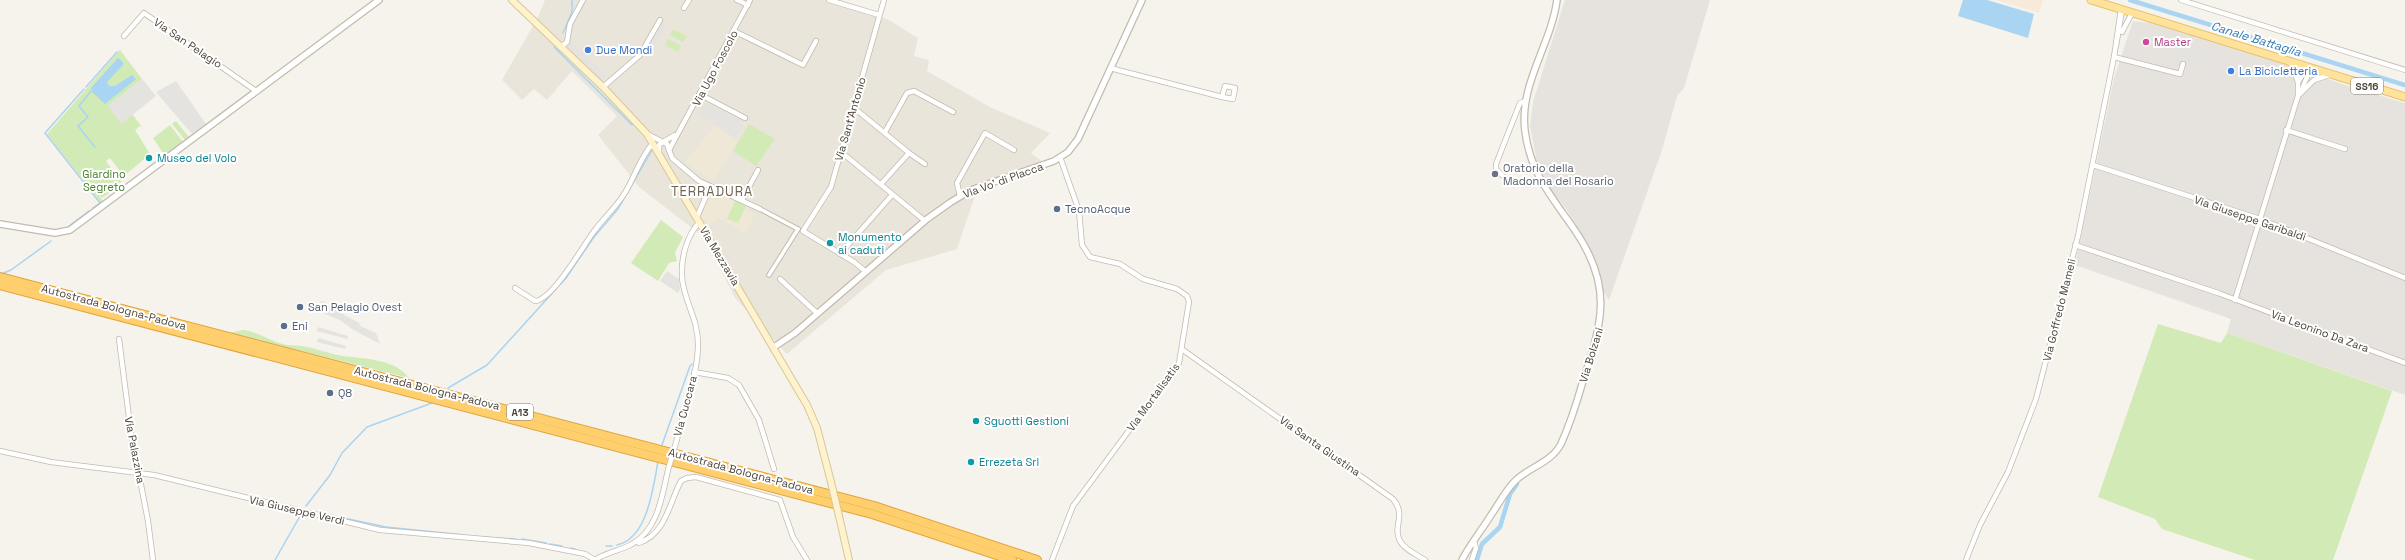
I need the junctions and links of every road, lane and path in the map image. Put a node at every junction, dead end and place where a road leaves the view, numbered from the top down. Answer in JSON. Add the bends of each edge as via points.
{"nodes":[{"id":1,"x":380,"y":0,"type":"edge"},
{"id":2,"x":512,"y":0,"type":"edge"},
{"id":3,"x":583,"y":0,"type":"edge"},
{"id":4,"x":689,"y":0,"type":"edge"},
{"id":5,"x":737,"y":0,"type":"edge"},
{"id":6,"x":750,"y":0,"type":"edge"},
{"id":7,"x":829,"y":0,"type":"edge"},
{"id":8,"x":884,"y":0,"type":"edge"},
{"id":9,"x":1142,"y":0,"type":"edge"},
{"id":10,"x":1557,"y":0,"type":"edge"},
{"id":11,"x":2091,"y":0,"type":"edge"},
{"id":12,"x":2181,"y":0,"type":"edge"},
{"id":13,"x":748,"y":5,"type":"junction"},
{"id":14,"x":684,"y":8,"type":"dead end"},
{"id":15,"x":2122,"y":10,"type":"junction"},
{"id":16,"x":2132,"y":13,"type":"junction"},
{"id":17,"x":879,"y":16,"type":"junction"},
{"id":18,"x":660,"y":20,"type":"dead end"},
{"id":19,"x":734,"y":31,"type":"junction"},
{"id":20,"x":2120,"y":35,"type":"junction"},
{"id":21,"x":124,"y":36,"type":"dead end"},
{"id":22,"x":816,"y":41,"type":"dead end"},
{"id":23,"x":561,"y":47,"type":"junction"},
{"id":24,"x":2115,"y":48,"type":"junction"},
{"id":25,"x":2114,"y":57,"type":"junction"},
{"id":26,"x":2290,"y":62,"type":"junction"},
{"id":27,"x":2183,"y":64,"type":"dead end"},
{"id":28,"x":2307,"y":67,"type":"junction"},
{"id":29,"x":1110,"y":68,"type":"junction"},
{"id":30,"x":2405,"y":70,"type":"edge"},
{"id":31,"x":2330,"y":75,"type":"junction"},
{"id":32,"x":2298,"y":82,"type":"junction"},
{"id":33,"x":602,"y":87,"type":"junction"},
{"id":34,"x":2302,"y":90,"type":"junction"},
{"id":35,"x":256,"y":91,"type":"junction"},
{"id":36,"x":701,"y":95,"type":"junction"},
{"id":37,"x":1222,"y":96,"type":"dead end"},
{"id":38,"x":2298,"y":96,"type":"junction"},
{"id":39,"x":2405,"y":97,"type":"edge"},
{"id":40,"x":1526,"y":101,"type":"junction"},
{"id":41,"x":853,"y":107,"type":"junction"},
{"id":42,"x":953,"y":112,"type":"dead end"},
{"id":43,"x":745,"y":118,"type":"dead end"},
{"id":44,"x":2286,"y":130,"type":"junction"},
{"id":45,"x":885,"y":132,"type":"junction"},
{"id":46,"x":647,"y":134,"type":"junction"},
{"id":47,"x":677,"y":134,"type":"junction"},
{"id":48,"x":663,"y":142,"type":"junction"},
{"id":49,"x":653,"y":143,"type":"junction"},
{"id":50,"x":2345,"y":148,"type":"dead end"},
{"id":51,"x":669,"y":150,"type":"junction"},
{"id":52,"x":1014,"y":150,"type":"dead end"},
{"id":53,"x":659,"y":153,"type":"junction"},
{"id":54,"x":909,"y":153,"type":"junction"},
{"id":55,"x":840,"y":154,"type":"junction"},
{"id":56,"x":1060,"y":157,"type":"junction"},
{"id":57,"x":1054,"y":161,"type":"junction"},
{"id":58,"x":925,"y":164,"type":"dead end"},
{"id":59,"x":2093,"y":165,"type":"junction"},
{"id":60,"x":1062,"y":168,"type":"junction"},
{"id":61,"x":758,"y":170,"type":"dead end"},
{"id":62,"x":1504,"y":177,"type":"dead end"},
{"id":63,"x":881,"y":184,"type":"junction"},
{"id":64,"x":710,"y":187,"type":"junction"},
{"id":65,"x":892,"y":195,"type":"junction"},
{"id":66,"x":960,"y":196,"type":"junction"},
{"id":67,"x":742,"y":200,"type":"junction"},
{"id":68,"x":760,"y":209,"type":"joint"},
{"id":69,"x":2260,"y":219,"type":"junction"},
{"id":70,"x":699,"y":220,"type":"junction"},
{"id":71,"x":925,"y":221,"type":"junction"},
{"id":72,"x":0,"y":224,"type":"edge"},
{"id":73,"x":798,"y":229,"type":"junction"},
{"id":74,"x":803,"y":231,"type":"junction"},
{"id":75,"x":2075,"y":245,"type":"junction"},
{"id":76,"x":840,"y":254,"type":"junction"},
{"id":77,"x":865,"y":271,"type":"junction"},
{"id":78,"x":769,"y":275,"type":"dead end"},
{"id":79,"x":0,"y":277,"type":"edge"},
{"id":80,"x":2405,"y":278,"type":"edge"},
{"id":81,"x":780,"y":279,"type":"dead end"},
{"id":82,"x":0,"y":285,"type":"edge"},
{"id":83,"x":515,"y":288,"type":"dead end"},
{"id":84,"x":2235,"y":300,"type":"junction"},
{"id":85,"x":817,"y":313,"type":"junction"},
{"id":86,"x":119,"y":339,"type":"dead end"},
{"id":87,"x":774,"y":347,"type":"junction"},
{"id":88,"x":1182,"y":350,"type":"junction"},
{"id":89,"x":2405,"y":363,"type":"edge"},
{"id":90,"x":694,"y":372,"type":"junction"},
{"id":91,"x":0,"y":452,"type":"edge"},
{"id":92,"x":774,"y":469,"type":"dead end"},
{"id":93,"x":139,"y":472,"type":"junction"},
{"id":94,"x":637,"y":541,"type":"junction"},
{"id":95,"x":1474,"y":541,"type":"junction"},
{"id":96,"x":1053,"y":558,"type":"edge"},
{"id":97,"x":153,"y":560,"type":"edge"},
{"id":98,"x":595,"y":560,"type":"edge"},
{"id":99,"x":807,"y":560,"type":"edge"},
{"id":100,"x":849,"y":560,"type":"edge"},
{"id":101,"x":1012,"y":560,"type":"edge"},
{"id":102,"x":1037,"y":560,"type":"edge"},
{"id":103,"x":1425,"y":560,"type":"edge"},
{"id":104,"x":1462,"y":560,"type":"edge"},
{"id":105,"x":1472,"y":560,"type":"edge"},
{"id":106,"x":1966,"y":560,"type":"edge"}],
"edges":[{"from":1,"to":35,"type":"street"},
{"from":2,"to":23,"type":"main road","name":"Via Mezzavia"},
{"from":3,"to":23,"type":"street","via":[[570,24],[567,42]]},
{"from":4,"to":14,"type":"street"},
{"from":5,"to":13,"type":"street"},
{"from":6,"to":13,"type":"street","name":"Via Ugo Foscolo"},
{"from":7,"to":17,"type":"street"},
{"from":8,"to":17,"type":"street","name":"Via Sant'Antonio"},
{"from":9,"to":29,"type":"street","name":"Via Vo' di Placca"},
{"from":10,"to":40,"type":"street","name":"Via Bolzani","via":[[1555,16],[1531,78]]},
{"from":11,"to":15,"type":"main road","number":"SS16"},
{"from":12,"to":30,"type":"street"},
{"from":13,"to":19,"type":"street","name":"Via Ugo Foscolo"},
{"from":15,"to":16,"type":"main road","number":"SS16"},
{"from":15,"to":20,"type":"street","name":"Via Goffredo Mameli"},
{"from":15,"to":24,"type":"street","name":"Via Goffredo Mameli"},
{"from":16,"to":20,"type":"street","name":"Via Goffredo Mameli"},
{"from":16,"to":26,"type":"main road","number":"SS16"},
{"from":17,"to":41,"type":"street","name":"Via Sant'Antonio"},
{"from":18,"to":33,"type":"street","via":[[640,55]]},
{"from":19,"to":22,"type":"street","via":[[803,65]]},
{"from":19,"to":36,"type":"street","name":"Via Ugo Foscolo"},
{"from":20,"to":24,"type":"street","name":"Via Goffredo Mameli"},
{"from":21,"to":35,"type":"street","name":"Via San Pelagio","via":[[144,13]]},
{"from":23,"to":33,"type":"main road","name":"Via Mezzavia"},
{"from":24,"to":25,"type":"street","name":"Via Goffredo Mameli"},
{"from":25,"to":27,"type":"street","via":[[2180,74]]},
{"from":25,"to":59,"type":"street","name":"Via Goffredo Mameli"},
{"from":26,"to":28,"type":"main road","number":"SS16"},
{"from":26,"to":32,"type":"street"},
{"from":28,"to":31,"type":"main road","number":"SS16"},
{"from":28,"to":32,"type":"street"},
{"from":28,"to":34,"type":"street","via":[[2307,77]]},
{"from":29,"to":37,"type":"street"},
{"from":29,"to":56,"type":"street","name":"Via Vo' di Placca","via":[[1078,139]]},
{"from":31,"to":34,"type":"street","via":[[2314,80]]},
{"from":31,"to":39,"type":"main road","number":"SS16"},
{"from":32,"to":38,"type":"street"},
{"from":33,"to":46,"type":"main road","name":"Via Mezzavia"},
{"from":34,"to":38,"type":"street"},
{"from":35,"to":72,"type":"street","via":[[70,230],[55,233]]},
{"from":36,"to":43,"type":"street"},
{"from":36,"to":47,"type":"street","name":"Via Ugo Foscolo"},
{"from":38,"to":44,"type":"street"},
{"from":40,"to":62,"type":"street","name":"Via Bolzani","via":[[1520,103],[1496,164],[1496,169]]},
{"from":40,"to":95,"type":"street","name":"Via Bolzani","via":[[1525,129],[1531,157],[1544,188],[1588,251],[1600,289],[1601,322],[1561,444],[1548,459],[1511,484]]},
{"from":41,"to":45,"type":"street"},
{"from":41,"to":55,"type":"street","name":"Via Sant'Antonio"},
{"from":42,"to":45,"type":"street","via":[[914,91],[906,93]]},
{"from":44,"to":50,"type":"street"},
{"from":44,"to":69,"type":"street"},
{"from":45,"to":54,"type":"street"},
{"from":46,"to":48,"type":"street"},
{"from":46,"to":49,"type":"main road","name":"Via Mezzavia"},
{"from":47,"to":48,"type":"street"},
{"from":47,"to":51,"type":"street","name":"Via Ugo Foscolo"},
{"from":48,"to":51,"type":"street"},
{"from":48,"to":53,"type":"street","via":[[659,146]]},
{"from":49,"to":53,"type":"main road","name":"Via Mezzavia"},
{"from":49,"to":83,"type":"street","via":[[626,192],[592,234],[577,259],[549,292],[535,301]]},
{"from":51,"to":64,"type":"street","via":[[672,158]]},
{"from":52,"to":66,"type":"street","via":[[985,133],[957,183]]},
{"from":53,"to":70,"type":"main road","name":"Via Mezzavia"},
{"from":54,"to":58,"type":"street"},
{"from":54,"to":63,"type":"street"},
{"from":55,"to":63,"type":"street"},
{"from":55,"to":74,"type":"street","name":"Via Sant'Antonio","via":[[831,186]]},
{"from":56,"to":57,"type":"street","name":"Via Vo' di Placca"},
{"from":56,"to":60,"type":"street","name":"Via Mortalisatis"},
{"from":57,"to":60,"type":"street","name":"Via Mortalisatis"},
{"from":57,"to":66,"type":"street","name":"Via Vo' di Placca"},
{"from":59,"to":69,"type":"street","name":"Via Giuseppe Garibaldi"},
{"from":59,"to":75,"type":"street","name":"Via Goffredo Mameli"},
{"from":60,"to":88,"type":"street","name":"Via Mortalisatis","via":[[1078,211],[1082,245],[1086,254],[1120,264],[1143,279],[1177,289],[1187,296],[1189,302]]},
{"from":61,"to":67,"type":"street"},
{"from":63,"to":65,"type":"street"},
{"from":64,"to":67,"type":"street"},
{"from":64,"to":70,"type":"street","name":"Via Cuccara"},
{"from":65,"to":71,"type":"street"},
{"from":65,"to":76,"type":"street"},
{"from":66,"to":71,"type":"street","name":"Via Vo' di Placca"},
{"from":67,"to":68,"type":"street"},
{"from":68,"to":73,"type":"street"},
{"from":69,"to":80,"type":"street","name":"Via Giuseppe Garibaldi"},
{"from":69,"to":84,"type":"street"},
{"from":70,"to":87,"type":"main road","name":"Via Mezzavia"},
{"from":70,"to":90,"type":"street","name":"Via Cuccara","via":[[687,241],[681,276],[698,345]]},
{"from":71,"to":77,"type":"street","name":"Via Vo' di Placca"},
{"from":73,"to":74,"type":"street"},
{"from":73,"to":78,"type":"street"},
{"from":74,"to":76,"type":"street"},
{"from":75,"to":84,"type":"street","name":"Via Leonino Da Zara"},
{"from":75,"to":106,"type":"street","name":"Via Goffredo Mameli","via":[[2036,399],[2008,472],[1980,525]]},
{"from":76,"to":77,"type":"street"},
{"from":77,"to":85,"type":"street","name":"Via Vo' di Placca"},
{"from":79,"to":102,"type":"highway","name":"Autostrada Bologna-Padova","number":"A13","via":[[874,506]]},
{"from":81,"to":85,"type":"street"},
{"from":82,"to":101,"type":"highway","name":"Autostrada Bologna-Padova","number":"A13","via":[[872,514]]},
{"from":84,"to":89,"type":"street","name":"Via Leonino Da Zara"},
{"from":85,"to":87,"type":"street","name":"Via Vo' di Placca"},
{"from":86,"to":93,"type":"street","name":"Via Palazzina","via":[[131,433]]},
{"from":87,"to":100,"type":"main road","name":"Via Mezzavia","bridge":true,"via":[[813,416]]},
{"from":88,"to":96,"type":"street","name":"Via Mortalisatis","via":[[1173,372],[1073,506]]},
{"from":88,"to":103,"type":"street","name":"Via Santa Giustina","via":[[1393,498],[1400,512],[1400,541]]},
{"from":90,"to":92,"type":"street","via":[[728,378],[739,385],[759,420]]},
{"from":90,"to":94,"type":"street","name":"Via Cuccara","bridge":true,"via":[[656,516]]},
{"from":91,"to":93,"type":"street","name":"Via Giuseppe Verdi","via":[[51,462]]},
{"from":93,"to":97,"type":"street","name":"Via Palazzina"},
{"from":93,"to":98,"type":"street","name":"Via Giuseppe Verdi","via":[[380,530],[529,543],[585,554]]},
{"from":94,"to":98,"type":"street","name":"Via Cuccara"},
{"from":94,"to":99,"type":"street","via":[[639,543],[656,533],[664,521],[681,481],[696,477],[780,500],[793,538]]},
{"from":95,"to":104,"type":"street","name":"Via Bolzani"},
{"from":95,"to":105,"type":"street","name":"Via Bolzani","via":[[1476,548]]}]}
